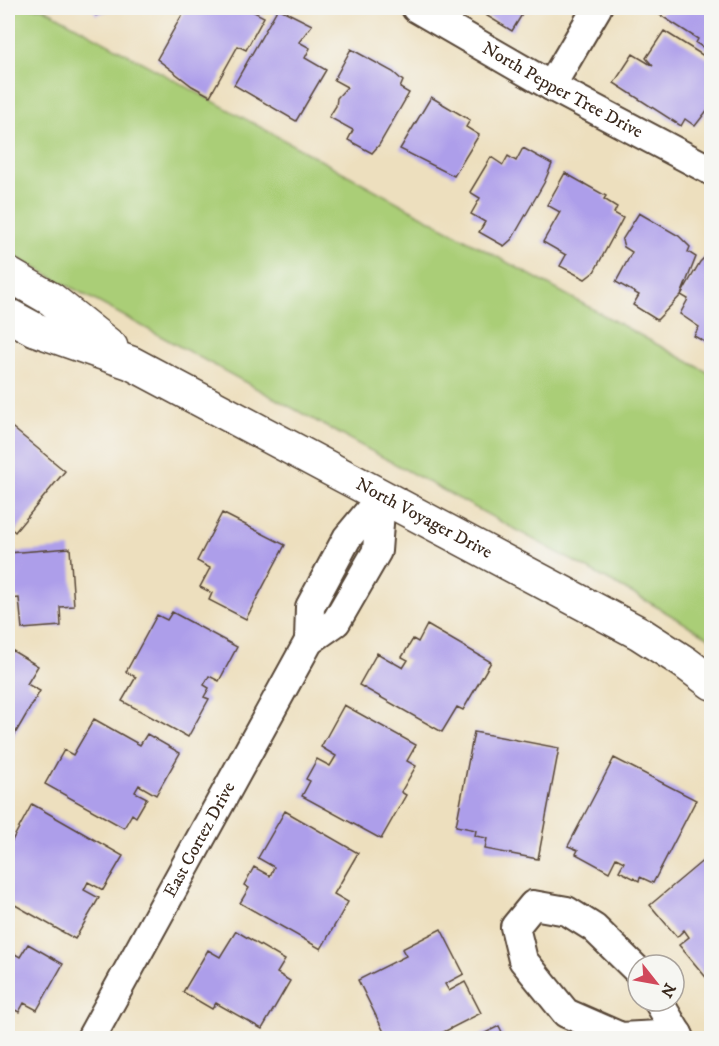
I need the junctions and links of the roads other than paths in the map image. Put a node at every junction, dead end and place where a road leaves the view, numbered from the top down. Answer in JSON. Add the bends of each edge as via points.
{"nodes":[{"id":1,"x":416,"y":8,"type":"edge"},
{"id":2,"x":597,"y":8,"type":"edge"},
{"id":3,"x":551,"y":86,"type":"junction"},
{"id":4,"x":711,"y":171,"type":"edge"},
{"id":5,"x":8,"y":274,"type":"edge"},
{"id":6,"x":8,"y":315,"type":"edge"},
{"id":7,"x":131,"y":363,"type":"junction"},
{"id":8,"x":381,"y":497,"type":"junction"},
{"id":9,"x":711,"y":682,"type":"edge"},
{"id":10,"x":626,"y":959,"type":"edge"},
{"id":11,"x":665,"y":1013,"type":"edge"},
{"id":12,"x":679,"y":1036,"type":"edge"},
{"id":13,"x":91,"y":1038,"type":"edge"}],
"edges":[{"from":1,"to":3,"type":"street","name":"North Pepper Tree Drive"},
{"from":2,"to":3,"type":"street"},
{"from":3,"to":4,"type":"street","name":"North Pepper Tree Drive"},
{"from":5,"to":7,"type":"street","name":"North Voyager Drive","via":[[51,299]]},
{"from":6,"to":7,"type":"street","name":"North Voyager Drive","via":[[34,329]]},
{"from":7,"to":8,"type":"street","name":"North Voyager Drive"},
{"from":8,"to":9,"type":"street","name":"North Voyager Drive","via":[[639,633]]},
{"from":8,"to":13,"type":"street","name":"East Cortez Drive","via":[[377,551],[336,622],[309,642]]},
{"from":10,"to":12,"type":"street","via":[[594,928],[567,911],[533,905],[515,927],[523,960],[566,1013],[621,1037]]},
{"from":11,"to":12,"type":"street"}]}
